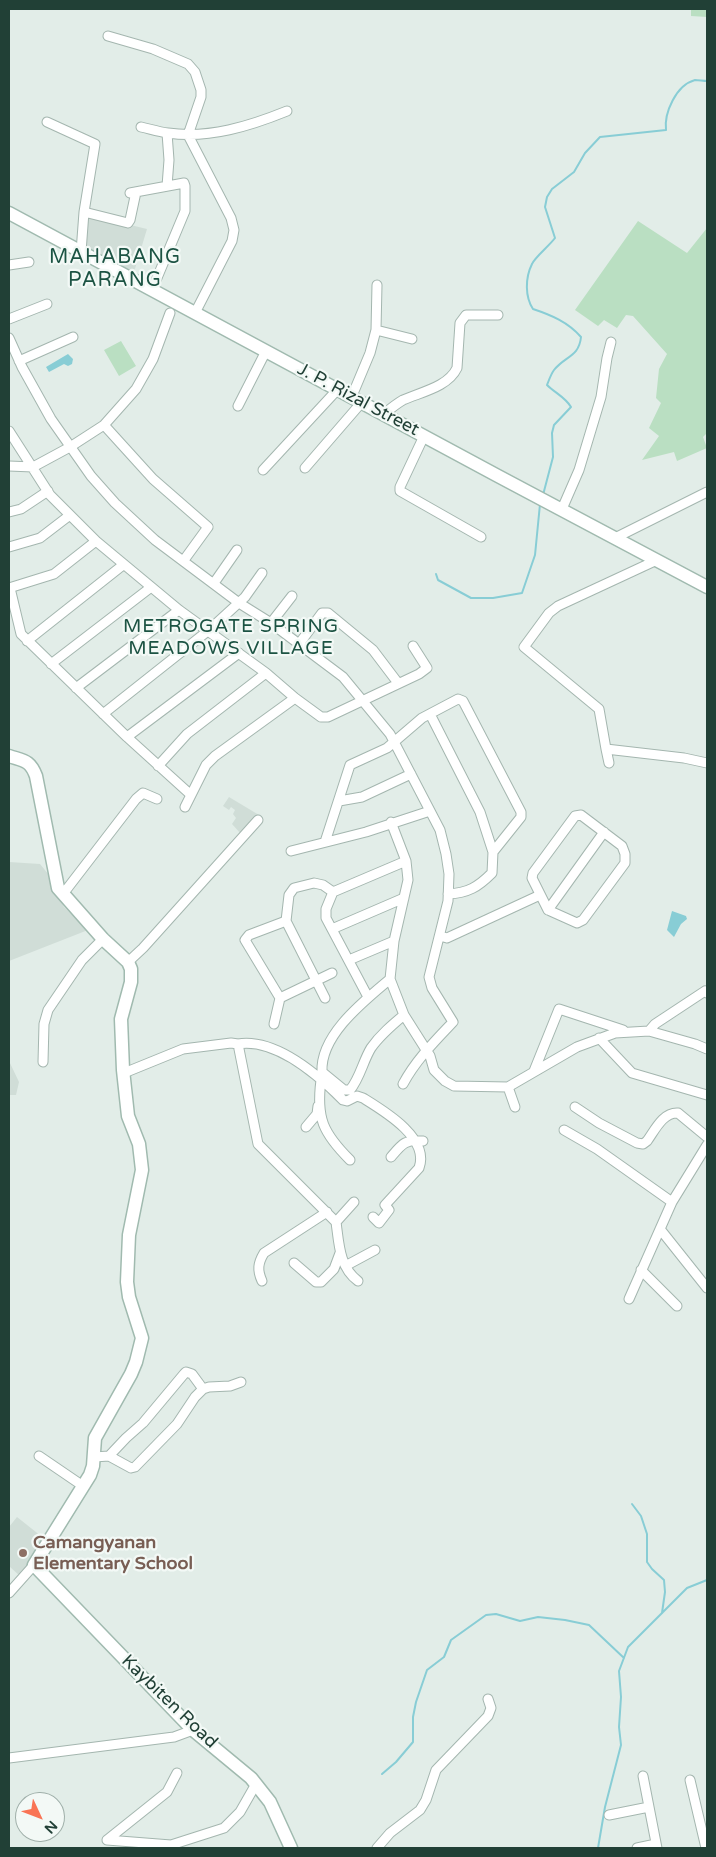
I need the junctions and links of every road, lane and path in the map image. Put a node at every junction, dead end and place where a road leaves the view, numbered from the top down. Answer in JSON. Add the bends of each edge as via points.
{"nodes":[{"id":1,"x":108,"y":36,"type":"dead end"},
{"id":2,"x":288,"y":111,"type":"dead end"},
{"id":3,"x":47,"y":122,"type":"dead end"},
{"id":4,"x":142,"y":127,"type":"dead end"},
{"id":5,"x":166,"y":133,"type":"junction"},
{"id":6,"x":188,"y":135,"type":"junction"},
{"id":7,"x":167,"y":186,"type":"junction"},
{"id":8,"x":84,"y":212,"type":"junction"},
{"id":9,"x":11,"y":218,"type":"edge"},
{"id":10,"x":80,"y":252,"type":"junction"},
{"id":11,"x":29,"y":262,"type":"dead end"},
{"id":12,"x":9,"y":266,"type":"edge"},
{"id":13,"x":377,"y":285,"type":"dead end"},
{"id":14,"x":152,"y":290,"type":"junction"},
{"id":15,"x":47,"y":304,"type":"dead end"},
{"id":16,"x":170,"y":313,"type":"dead end"},
{"id":17,"x":195,"y":313,"type":"junction"},
{"id":18,"x":498,"y":315,"type":"dead end"},
{"id":19,"x":9,"y":320,"type":"edge"},
{"id":20,"x":376,"y":330,"type":"junction"},
{"id":21,"x":73,"y":337,"type":"dead end"},
{"id":22,"x":9,"y":339,"type":"edge"},
{"id":23,"x":412,"y":339,"type":"dead end"},
{"id":24,"x":611,"y":342,"type":"dead end"},
{"id":25,"x":266,"y":351,"type":"junction"},
{"id":26,"x":19,"y":361,"type":"junction"},
{"id":27,"x":338,"y":389,"type":"junction"},
{"id":28,"x":357,"y":399,"type":"junction"},
{"id":29,"x":238,"y":406,"type":"dead end"},
{"id":30,"x":384,"y":414,"type":"junction"},
{"id":31,"x":104,"y":424,"type":"junction"},
{"id":32,"x":9,"y":431,"type":"edge"},
{"id":33,"x":424,"y":436,"type":"junction"},
{"id":34,"x":70,"y":447,"type":"junction"},
{"id":35,"x":9,"y":466,"type":"edge"},
{"id":36,"x":33,"y":467,"type":"junction"},
{"id":37,"x":305,"y":468,"type":"dead end"},
{"id":38,"x":263,"y":470,"type":"dead end"},
{"id":39,"x":48,"y":491,"type":"junction"},
{"id":40,"x":707,"y":492,"type":"edge"},
{"id":41,"x":558,"y":507,"type":"junction"},
{"id":42,"x":9,"y":512,"type":"edge"},
{"id":43,"x":70,"y":515,"type":"junction"},
{"id":44,"x":481,"y":537,"type":"dead end"},
{"id":45,"x":615,"y":538,"type":"junction"},
{"id":46,"x":96,"y":541,"type":"junction"},
{"id":47,"x":9,"y":547,"type":"edge"},
{"id":48,"x":237,"y":550,"type":"dead end"},
{"id":49,"x":184,"y":560,"type":"junction"},
{"id":50,"x":657,"y":560,"type":"junction"},
{"id":51,"x":123,"y":566,"type":"junction"},
{"id":52,"x":262,"y":573,"type":"dead end"},
{"id":53,"x":214,"y":583,"type":"junction"},
{"id":54,"x":707,"y":587,"type":"edge"},
{"id":55,"x":9,"y":588,"type":"edge"},
{"id":56,"x":150,"y":588,"type":"junction"},
{"id":57,"x":292,"y":596,"type":"dead end"},
{"id":58,"x":239,"y":602,"type":"junction"},
{"id":59,"x":179,"y":610,"type":"junction"},
{"id":60,"x":271,"y":623,"type":"junction"},
{"id":61,"x":209,"y":630,"type":"junction"},
{"id":62,"x":27,"y":641,"type":"junction"},
{"id":63,"x":298,"y":644,"type":"junction"},
{"id":64,"x":413,"y":646,"type":"dead end"},
{"id":65,"x":239,"y":653,"type":"junction"},
{"id":66,"x":51,"y":664,"type":"junction"},
{"id":67,"x":266,"y":673,"type":"junction"},
{"id":68,"x":398,"y":683,"type":"junction"},
{"id":69,"x":76,"y":688,"type":"junction"},
{"id":70,"x":295,"y":698,"type":"junction"},
{"id":71,"x":362,"y":701,"type":"junction"},
{"id":72,"x":103,"y":714,"type":"junction"},
{"id":73,"x":430,"y":714,"type":"junction"},
{"id":74,"x":127,"y":737,"type":"junction"},
{"id":75,"x":395,"y":741,"type":"junction"},
{"id":76,"x":606,"y":749,"type":"junction"},
{"id":77,"x":9,"y":756,"type":"edge"},
{"id":78,"x":707,"y":763,"type":"edge"},
{"id":79,"x":609,"y":764,"type":"dead end"},
{"id":80,"x":158,"y":766,"type":"junction"},
{"id":81,"x":411,"y":774,"type":"junction"},
{"id":82,"x":191,"y":795,"type":"junction"},
{"id":83,"x":157,"y":799,"type":"dead end"},
{"id":84,"x":338,"y":801,"type":"junction"},
{"id":85,"x":185,"y":807,"type":"dead end"},
{"id":86,"x":430,"y":810,"type":"junction"},
{"id":87,"x":258,"y":820,"type":"dead end"},
{"id":88,"x":391,"y":822,"type":"junction"},
{"id":89,"x":604,"y":832,"type":"junction"},
{"id":90,"x":325,"y":842,"type":"junction"},
{"id":91,"x":291,"y":851,"type":"dead end"},
{"id":92,"x":493,"y":852,"type":"junction"},
{"id":93,"x":406,"y":861,"type":"junction"},
{"id":94,"x":332,"y":892,"type":"junction"},
{"id":95,"x":63,"y":894,"type":"junction"},
{"id":96,"x":448,"y":894,"type":"junction"},
{"id":97,"x":540,"y":895,"type":"junction"},
{"id":98,"x":404,"y":898,"type":"junction"},
{"id":99,"x":548,"y":910,"type":"junction"},
{"id":100,"x":286,"y":921,"type":"junction"},
{"id":101,"x":332,"y":929,"type":"junction"},
{"id":102,"x":440,"y":936,"type":"junction"},
{"id":103,"x":103,"y":939,"type":"junction"},
{"id":104,"x":394,"y":940,"type":"junction"},
{"id":105,"x":349,"y":960,"type":"junction"},
{"id":106,"x":128,"y":962,"type":"junction"},
{"id":107,"x":332,"y":973,"type":"dead end"},
{"id":108,"x":390,"y":979,"type":"junction"},
{"id":109,"x":316,"y":981,"type":"junction"},
{"id":110,"x":707,"y":992,"type":"edge"},
{"id":111,"x":368,"y":997,"type":"junction"},
{"id":112,"x":280,"y":998,"type":"junction"},
{"id":113,"x":325,"y":998,"type":"dead end"},
{"id":114,"x":404,"y":1015,"type":"junction"},
{"id":115,"x":274,"y":1024,"type":"dead end"},
{"id":116,"x":649,"y":1031,"type":"junction"},
{"id":117,"x":631,"y":1032,"type":"junction"},
{"id":118,"x":599,"y":1038,"type":"junction"},
{"id":119,"x":238,"y":1044,"type":"junction"},
{"id":120,"x":707,"y":1049,"type":"edge"},
{"id":121,"x":426,"y":1050,"type":"junction"},
{"id":122,"x":43,"y":1062,"type":"dead end"},
{"id":123,"x":534,"y":1071,"type":"junction"},
{"id":124,"x":124,"y":1073,"type":"junction"},
{"id":125,"x":321,"y":1080,"type":"junction"},
{"id":126,"x":403,"y":1084,"type":"dead end"},
{"id":127,"x":508,"y":1087,"type":"junction"},
{"id":128,"x":329,"y":1088,"type":"junction"},
{"id":129,"x":707,"y":1095,"type":"edge"},
{"id":130,"x":318,"y":1102,"type":"junction"},
{"id":131,"x":515,"y":1106,"type":"dead end"},
{"id":132,"x":575,"y":1107,"type":"dead end"},
{"id":133,"x":306,"y":1127,"type":"dead end"},
{"id":134,"x":564,"y":1130,"type":"dead end"},
{"id":135,"x":707,"y":1137,"type":"edge"},
{"id":136,"x":419,"y":1140,"type":"junction"},
{"id":137,"x":707,"y":1145,"type":"edge"},
{"id":138,"x":391,"y":1157,"type":"dead end"},
{"id":139,"x":350,"y":1160,"type":"dead end"},
{"id":140,"x":354,"y":1202,"type":"dead end"},
{"id":141,"x":672,"y":1202,"type":"junction"},
{"id":142,"x":327,"y":1212,"type":"junction"},
{"id":143,"x":373,"y":1218,"type":"dead end"},
{"id":144,"x":336,"y":1222,"type":"junction"},
{"id":145,"x":660,"y":1229,"type":"junction"},
{"id":146,"x":375,"y":1250,"type":"dead end"},
{"id":147,"x":340,"y":1253,"type":"junction"},
{"id":148,"x":294,"y":1263,"type":"dead end"},
{"id":149,"x":344,"y":1265,"type":"junction"},
{"id":150,"x":641,"y":1270,"type":"junction"},
{"id":151,"x":262,"y":1280,"type":"dead end"},
{"id":152,"x":358,"y":1281,"type":"dead end"},
{"id":153,"x":707,"y":1288,"type":"edge"},
{"id":154,"x":629,"y":1299,"type":"dead end"},
{"id":155,"x":677,"y":1306,"type":"dead end"},
{"id":156,"x":241,"y":1382,"type":"dead end"},
{"id":157,"x":203,"y":1389,"type":"junction"},
{"id":158,"x":39,"y":1456,"type":"dead end"},
{"id":159,"x":109,"y":1456,"type":"junction"},
{"id":160,"x":94,"y":1457,"type":"junction"},
{"id":161,"x":83,"y":1486,"type":"junction"},
{"id":162,"x":34,"y":1565,"type":"junction"},
{"id":163,"x":9,"y":1591,"type":"edge"},
{"id":164,"x":488,"y":1699,"type":"dead end"},
{"id":165,"x":193,"y":1730,"type":"junction"},
{"id":166,"x":9,"y":1758,"type":"edge"},
{"id":167,"x":177,"y":1773,"type":"dead end"},
{"id":168,"x":643,"y":1776,"type":"dead end"},
{"id":169,"x":690,"y":1780,"type":"dead end"},
{"id":170,"x":256,"y":1784,"type":"junction"},
{"id":171,"x":649,"y":1807,"type":"junction"},
{"id":172,"x":609,"y":1815,"type":"dead end"},
{"id":173,"x":656,"y":1846,"type":"edge"},
{"id":174,"x":291,"y":1848,"type":"edge"},
{"id":175,"x":377,"y":1848,"type":"edge"},
{"id":176,"x":637,"y":1848,"type":"edge"},
{"id":177,"x":706,"y":1848,"type":"edge"}],
"edges":[{"from":1,"to":6,"type":"street","via":[[153,49],[188,64],[201,90]]},
{"from":2,"to":6,"type":"street","via":[[242,128]]},
{"from":3,"to":8,"type":"street","via":[[95,144]]},
{"from":4,"to":5,"type":"street"},
{"from":5,"to":6,"type":"street"},
{"from":5,"to":7,"type":"street"},
{"from":6,"to":17,"type":"street","via":[[231,218],[234,230],[232,241]]},
{"from":7,"to":8,"type":"street","via":[[133,192],[128,223]]},
{"from":7,"to":14,"type":"street","via":[[185,184],[185,211]]},
{"from":8,"to":10,"type":"street"},
{"from":9,"to":10,"type":"street","name":"J. P. Rizal Street"},
{"from":10,"to":14,"type":"street","name":"J. P. Rizal Street"},
{"from":11,"to":12,"type":"street"},
{"from":13,"to":20,"type":"street"},
{"from":14,"to":17,"type":"street","name":"J. P. Rizal Street"},
{"from":15,"to":19,"type":"street"},
{"from":16,"to":31,"type":"street","via":[[153,359],[136,389]]},
{"from":17,"to":25,"type":"street","name":"J. P. Rizal Street"},
{"from":18,"to":30,"type":"street","via":[[466,314],[460,323],[454,373],[449,379],[404,400]]},
{"from":20,"to":23,"type":"street"},
{"from":20,"to":28,"type":"street"},
{"from":21,"to":26,"type":"street"},
{"from":22,"to":26,"type":"street"},
{"from":24,"to":41,"type":"street","via":[[601,397],[578,470]]},
{"from":25,"to":27,"type":"street","name":"J. P. Rizal Street"},
{"from":25,"to":29,"type":"street"},
{"from":26,"to":34,"type":"street","via":[[41,403]]},
{"from":27,"to":28,"type":"street","name":"J. P. Rizal Street"},
{"from":27,"to":38,"type":"street"},
{"from":28,"to":30,"type":"street","name":"J. P. Rizal Street"},
{"from":28,"to":37,"type":"street"},
{"from":30,"to":33,"type":"street","name":"J. P. Rizal Street"},
{"from":31,"to":34,"type":"street"},
{"from":31,"to":49,"type":"street","via":[[153,479],[208,527]]},
{"from":32,"to":36,"type":"street"},
{"from":33,"to":41,"type":"street","name":"J. P. Rizal Street"},
{"from":33,"to":44,"type":"street","via":[[400,491]]},
{"from":34,"to":36,"type":"street"},
{"from":34,"to":49,"type":"street","via":[[115,503],[155,540]]},
{"from":35,"to":36,"type":"street"},
{"from":36,"to":39,"type":"street"},
{"from":39,"to":42,"type":"street","via":[[21,509]]},
{"from":39,"to":43,"type":"street"},
{"from":40,"to":45,"type":"street"},
{"from":41,"to":45,"type":"street","name":"J. P. Rizal Street"},
{"from":43,"to":46,"type":"street"},
{"from":43,"to":47,"type":"street","via":[[40,538]]},
{"from":45,"to":50,"type":"street","name":"J. P. Rizal Street"},
{"from":46,"to":51,"type":"street"},
{"from":46,"to":55,"type":"street","via":[[54,574]]},
{"from":48,"to":53,"type":"street"},
{"from":49,"to":53,"type":"street"},
{"from":50,"to":54,"type":"street","name":"J. P. Rizal Street"},
{"from":50,"to":76,"type":"street","via":[[558,606],[524,647],[599,709]]},
{"from":51,"to":56,"type":"street"},
{"from":51,"to":62,"type":"street"},
{"from":52,"to":58,"type":"street"},
{"from":53,"to":58,"type":"street"},
{"from":55,"to":62,"type":"street","via":[[21,634]]},
{"from":56,"to":59,"type":"street"},
{"from":56,"to":66,"type":"street"},
{"from":57,"to":60,"type":"street"},
{"from":58,"to":60,"type":"street"},
{"from":58,"to":61,"type":"street"},
{"from":59,"to":61,"type":"street"},
{"from":59,"to":69,"type":"street"},
{"from":60,"to":63,"type":"street"},
{"from":61,"to":65,"type":"street"},
{"from":61,"to":72,"type":"street"},
{"from":62,"to":66,"type":"street"},
{"from":63,"to":68,"type":"street","via":[[322,614],[328,613],[373,650]]},
{"from":63,"to":71,"type":"street","via":[[343,677]]},
{"from":64,"to":68,"type":"street","via":[[427,668]]},
{"from":65,"to":67,"type":"street"},
{"from":65,"to":74,"type":"street"},
{"from":66,"to":69,"type":"street"},
{"from":67,"to":70,"type":"street"},
{"from":67,"to":80,"type":"street","via":[[187,734]]},
{"from":68,"to":71,"type":"street"},
{"from":69,"to":72,"type":"street"},
{"from":70,"to":71,"type":"street","via":[[322,717]]},
{"from":70,"to":82,"type":"street","via":[[215,756],[206,765]]},
{"from":71,"to":75,"type":"street"},
{"from":72,"to":74,"type":"street"},
{"from":73,"to":75,"type":"street"},
{"from":73,"to":92,"type":"street","via":[[480,812]]},
{"from":73,"to":92,"type":"street","via":[[458,699],[463,701],[521,812],[521,817]]},
{"from":74,"to":80,"type":"street"},
{"from":75,"to":81,"type":"street"},
{"from":75,"to":84,"type":"street","via":[[387,748],[350,764]]},
{"from":76,"to":78,"type":"street"},
{"from":76,"to":79,"type":"street"},
{"from":77,"to":95,"type":"street","via":[[33,767],[54,872]]},
{"from":80,"to":82,"type":"street"},
{"from":81,"to":84,"type":"street","via":[[362,797]]},
{"from":81,"to":86,"type":"street"},
{"from":82,"to":85,"type":"street"},
{"from":83,"to":95,"type":"street","via":[[143,793],[136,800]]},
{"from":84,"to":90,"type":"street"},
{"from":86,"to":88,"type":"street"},
{"from":86,"to":96,"type":"street","via":[[440,830],[446,854]]},
{"from":87,"to":106,"type":"street"},
{"from":88,"to":90,"type":"street"},
{"from":88,"to":93,"type":"street"},
{"from":89,"to":97,"type":"street","via":[[582,815],[575,816],[533,873]]},
{"from":89,"to":99,"type":"street"},
{"from":89,"to":99,"type":"street","via":[[622,846],[625,863],[583,920],[577,923]]},
{"from":90,"to":91,"type":"street"},
{"from":92,"to":96,"type":"street","via":[[492,873],[487,878],[477,887]]},
{"from":93,"to":94,"type":"street"},
{"from":93,"to":98,"type":"street","via":[[408,880]]},
{"from":94,"to":100,"type":"street","via":[[314,883],[294,888],[289,895]]},
{"from":94,"to":101,"type":"street","via":[[326,918]]},
{"from":95,"to":103,"type":"street"},
{"from":96,"to":102,"type":"street"},
{"from":97,"to":99,"type":"street"},
{"from":97,"to":102,"type":"street","via":[[446,938]]},
{"from":98,"to":101,"type":"street"},
{"from":98,"to":104,"type":"street"},
{"from":100,"to":109,"type":"street"},
{"from":100,"to":112,"type":"street","via":[[248,935],[245,940]]},
{"from":101,"to":105,"type":"street"},
{"from":102,"to":121,"type":"street","via":[[430,977],[432,988],[453,1022]]},
{"from":103,"to":106,"type":"street"},
{"from":103,"to":122,"type":"street","via":[[82,960],[48,1010],[44,1024]]},
{"from":104,"to":105,"type":"street"},
{"from":104,"to":108,"type":"street"},
{"from":105,"to":111,"type":"street"},
{"from":106,"to":124,"type":"street","via":[[131,982],[121,1019]]},
{"from":107,"to":109,"type":"street"},
{"from":108,"to":111,"type":"street"},
{"from":108,"to":114,"type":"street"},
{"from":109,"to":112,"type":"street"},
{"from":109,"to":113,"type":"street"},
{"from":110,"to":116,"type":"street"},
{"from":111,"to":114,"type":"street","via":[[329,1042],[321,1063],[322,1072],[344,1090],[350,1090],[354,1084],[371,1048]]},
{"from":112,"to":115,"type":"street"},
{"from":114,"to":121,"type":"street"},
{"from":116,"to":117,"type":"street"},
{"from":116,"to":120,"type":"street"},
{"from":117,"to":118,"type":"street"},
{"from":117,"to":123,"type":"street","via":[[559,1009]]},
{"from":118,"to":123,"type":"street"},
{"from":118,"to":129,"type":"street","via":[[632,1073]]},
{"from":119,"to":124,"type":"street","via":[[183,1049]]},
{"from":119,"to":125,"type":"street","via":[[271,1047],[285,1053]]},
{"from":119,"to":142,"type":"street","via":[[258,1144]]},
{"from":121,"to":126,"type":"street"},
{"from":121,"to":127,"type":"street","via":[[434,1070],[454,1086]]},
{"from":123,"to":127,"type":"street"},
{"from":124,"to":160,"type":"street","via":[[128,1116],[142,1156],[129,1235],[127,1282],[142,1338],[131,1374],[95,1438]]},
{"from":125,"to":128,"type":"street"},
{"from":125,"to":130,"type":"street"},
{"from":127,"to":131,"type":"street"},
{"from":128,"to":130,"type":"street"},
{"from":128,"to":136,"type":"street","via":[[343,1100],[357,1096],[363,1098]]},
{"from":130,"to":133,"type":"street","via":[[317,1114]]},
{"from":130,"to":139,"type":"street","via":[[321,1120],[334,1145]]},
{"from":132,"to":135,"type":"street","via":[[637,1143],[647,1141],[664,1117],[672,1112],[678,1113]]},
{"from":134,"to":141,"type":"street"},
{"from":136,"to":138,"type":"street","via":[[401,1144]]},
{"from":136,"to":143,"type":"street","via":[[419,1168],[385,1205],[389,1210],[379,1223]]},
{"from":137,"to":141,"type":"street"},
{"from":140,"to":144,"type":"street"},
{"from":141,"to":145,"type":"street"},
{"from":142,"to":144,"type":"street"},
{"from":142,"to":151,"type":"street","via":[[264,1253],[258,1272]]},
{"from":144,"to":147,"type":"street"},
{"from":145,"to":150,"type":"street"},
{"from":145,"to":153,"type":"street"},
{"from":146,"to":149,"type":"street"},
{"from":147,"to":148,"type":"street","via":[[334,1269],[321,1282],[316,1282]]},
{"from":147,"to":149,"type":"street"},
{"from":149,"to":152,"type":"street","via":[[349,1275]]},
{"from":150,"to":154,"type":"street"},
{"from":150,"to":155,"type":"street"},
{"from":156,"to":157,"type":"street"},
{"from":157,"to":159,"type":"street","via":[[176,1424],[135,1467]]},
{"from":157,"to":159,"type":"street","via":[[192,1374],[186,1372],[148,1418]]},
{"from":158,"to":161,"type":"street"},
{"from":159,"to":160,"type":"street"},
{"from":160,"to":161,"type":"street","via":[[90,1475]]},
{"from":161,"to":162,"type":"street"},
{"from":162,"to":163,"type":"street"},
{"from":162,"to":165,"type":"street","name":"Kaybiten Road"},
{"from":164,"to":175,"type":"street","via":[[488,1716],[436,1770],[423,1805]]},
{"from":165,"to":166,"type":"street","via":[[174,1737]]},
{"from":165,"to":170,"type":"street","name":"Kaybiten Road"},
{"from":167,"to":170,"type":"street","via":[[167,1792],[107,1840],[171,1845],[224,1828],[240,1812]]},
{"from":168,"to":171,"type":"street"},
{"from":169,"to":177,"type":"street"},
{"from":170,"to":174,"type":"street","name":"Kaybiten Road","via":[[270,1802]]},
{"from":171,"to":172,"type":"street"},
{"from":171,"to":173,"type":"street"},
{"from":173,"to":176,"type":"street"}]}
